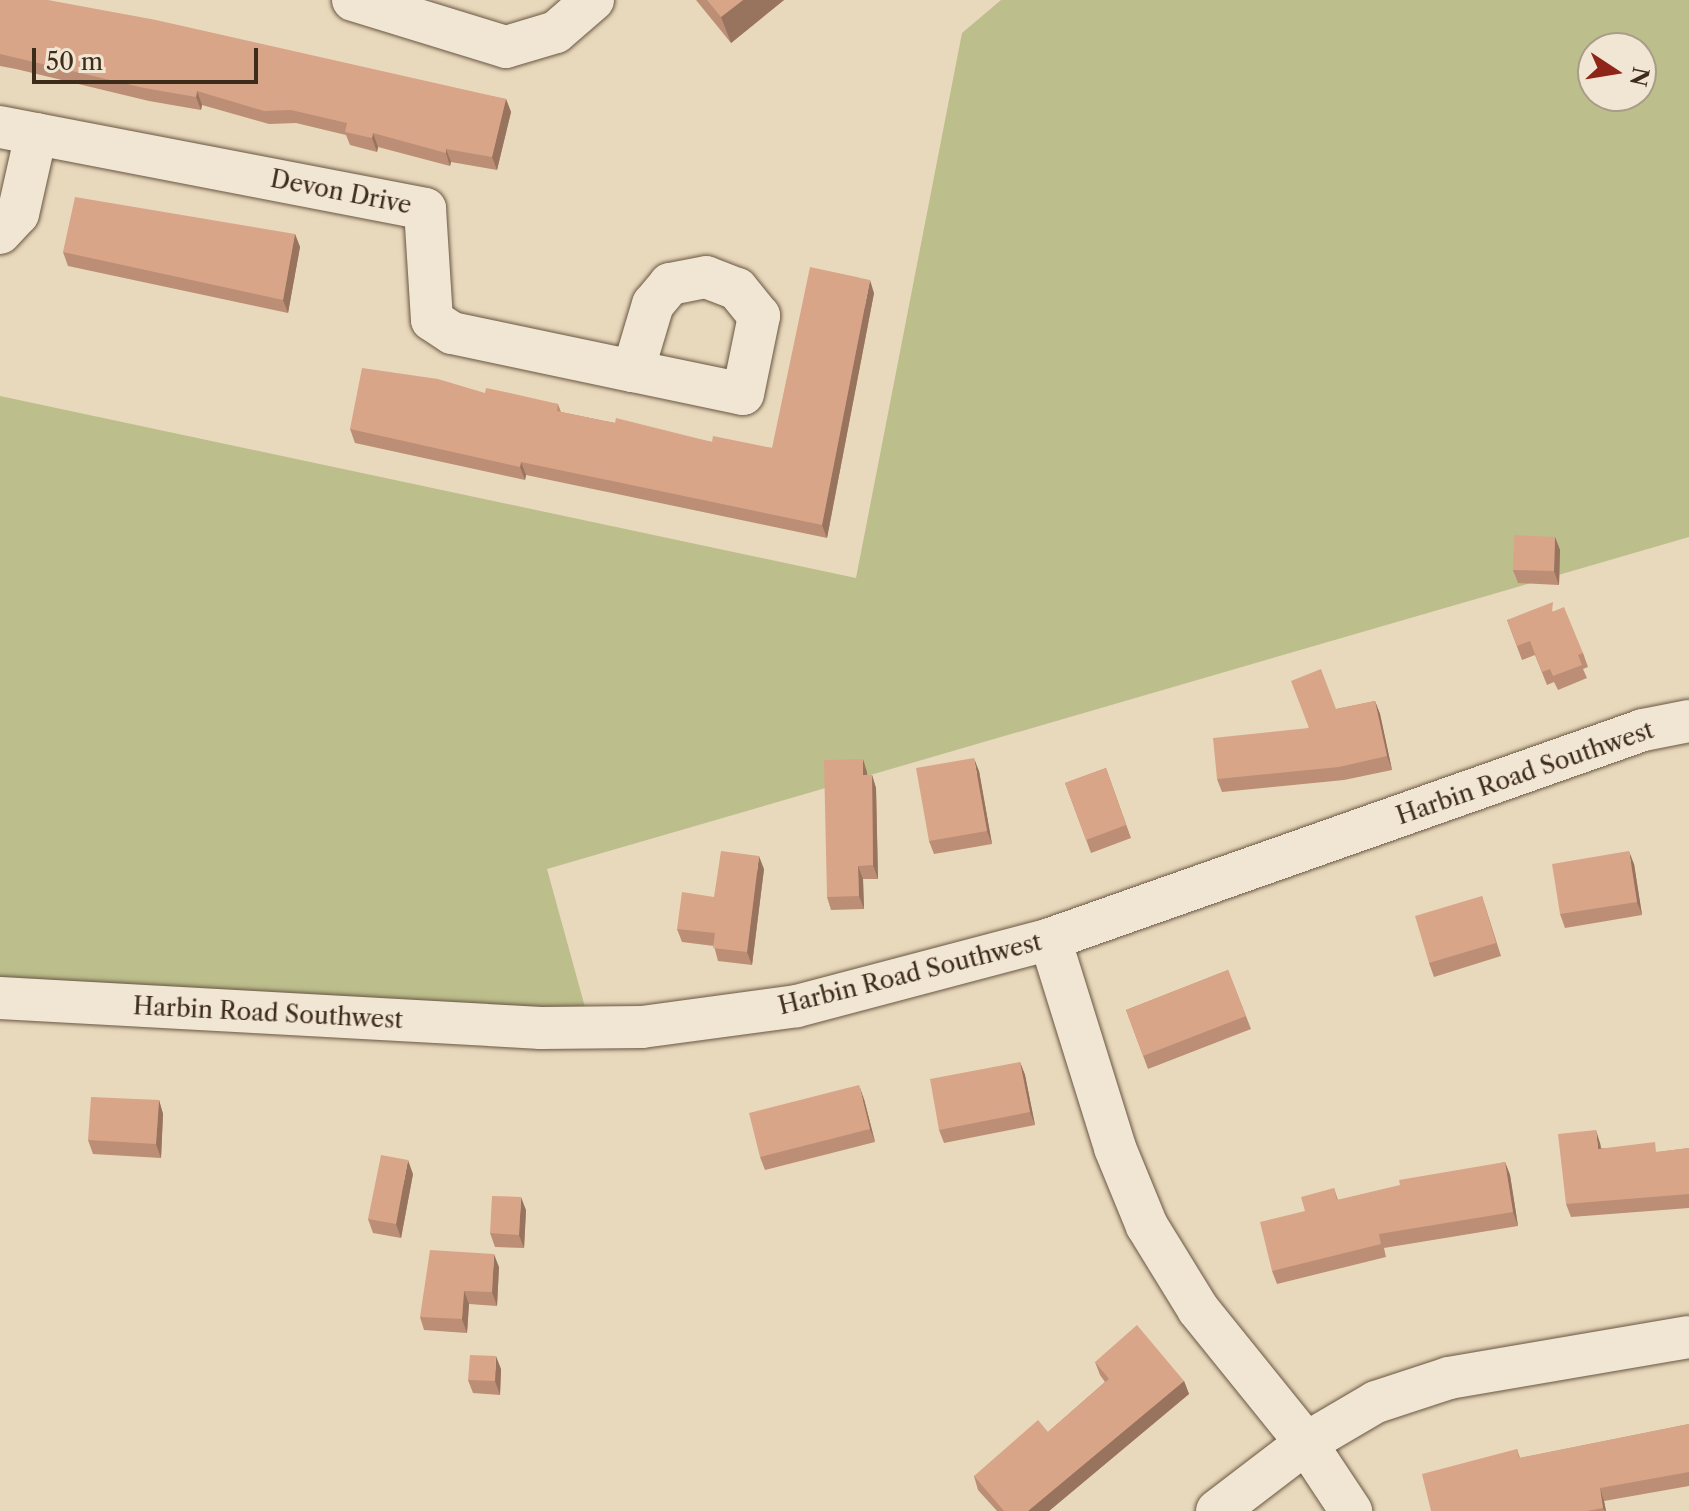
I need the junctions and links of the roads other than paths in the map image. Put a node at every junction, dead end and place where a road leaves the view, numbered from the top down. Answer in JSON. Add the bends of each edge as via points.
{"nodes":[{"id":1,"x":353,"y":0,"type":"edge"},
{"id":2,"x":593,"y":0,"type":"edge"},
{"id":3,"x":18,"y":130,"type":"edge"},
{"id":4,"x":0,"y":233,"type":"edge"},
{"id":5,"x":633,"y":371,"type":"dead end"},
{"id":6,"x":1689,"y":721,"type":"edge"},
{"id":7,"x":1050,"y":939,"type":"junction"},
{"id":8,"x":0,"y":998,"type":"edge"},
{"id":9,"x":1689,"y":1337,"type":"edge"},
{"id":10,"x":1306,"y":1443,"type":"junction"},
{"id":11,"x":1217,"y":1511,"type":"edge"},
{"id":12,"x":1351,"y":1511,"type":"edge"}],
"edges":[{"from":1,"to":2,"type":"street","via":[[506,47],[556,32]]},
{"from":3,"to":4,"type":"street","name":"Devon Drive","via":[[18,214]]},
{"from":3,"to":5,"type":"street","name":"Devon Drive","via":[[425,209],[432,320],[452,333]]},
{"from":6,"to":7,"type":"street","name":"Harbin Road Southwest","via":[[1643,730]]},
{"from":7,"to":8,"type":"street","name":"Harbin Road Southwest","via":[[797,1006],[642,1027],[541,1028]]},
{"from":7,"to":10,"type":"street","via":[[1115,1148],[1147,1226],[1198,1309]]},
{"from":9,"to":10,"type":"street","via":[[1449,1378],[1376,1402]]},
{"from":10,"to":11,"type":"street"},
{"from":10,"to":12,"type":"street"}]}
